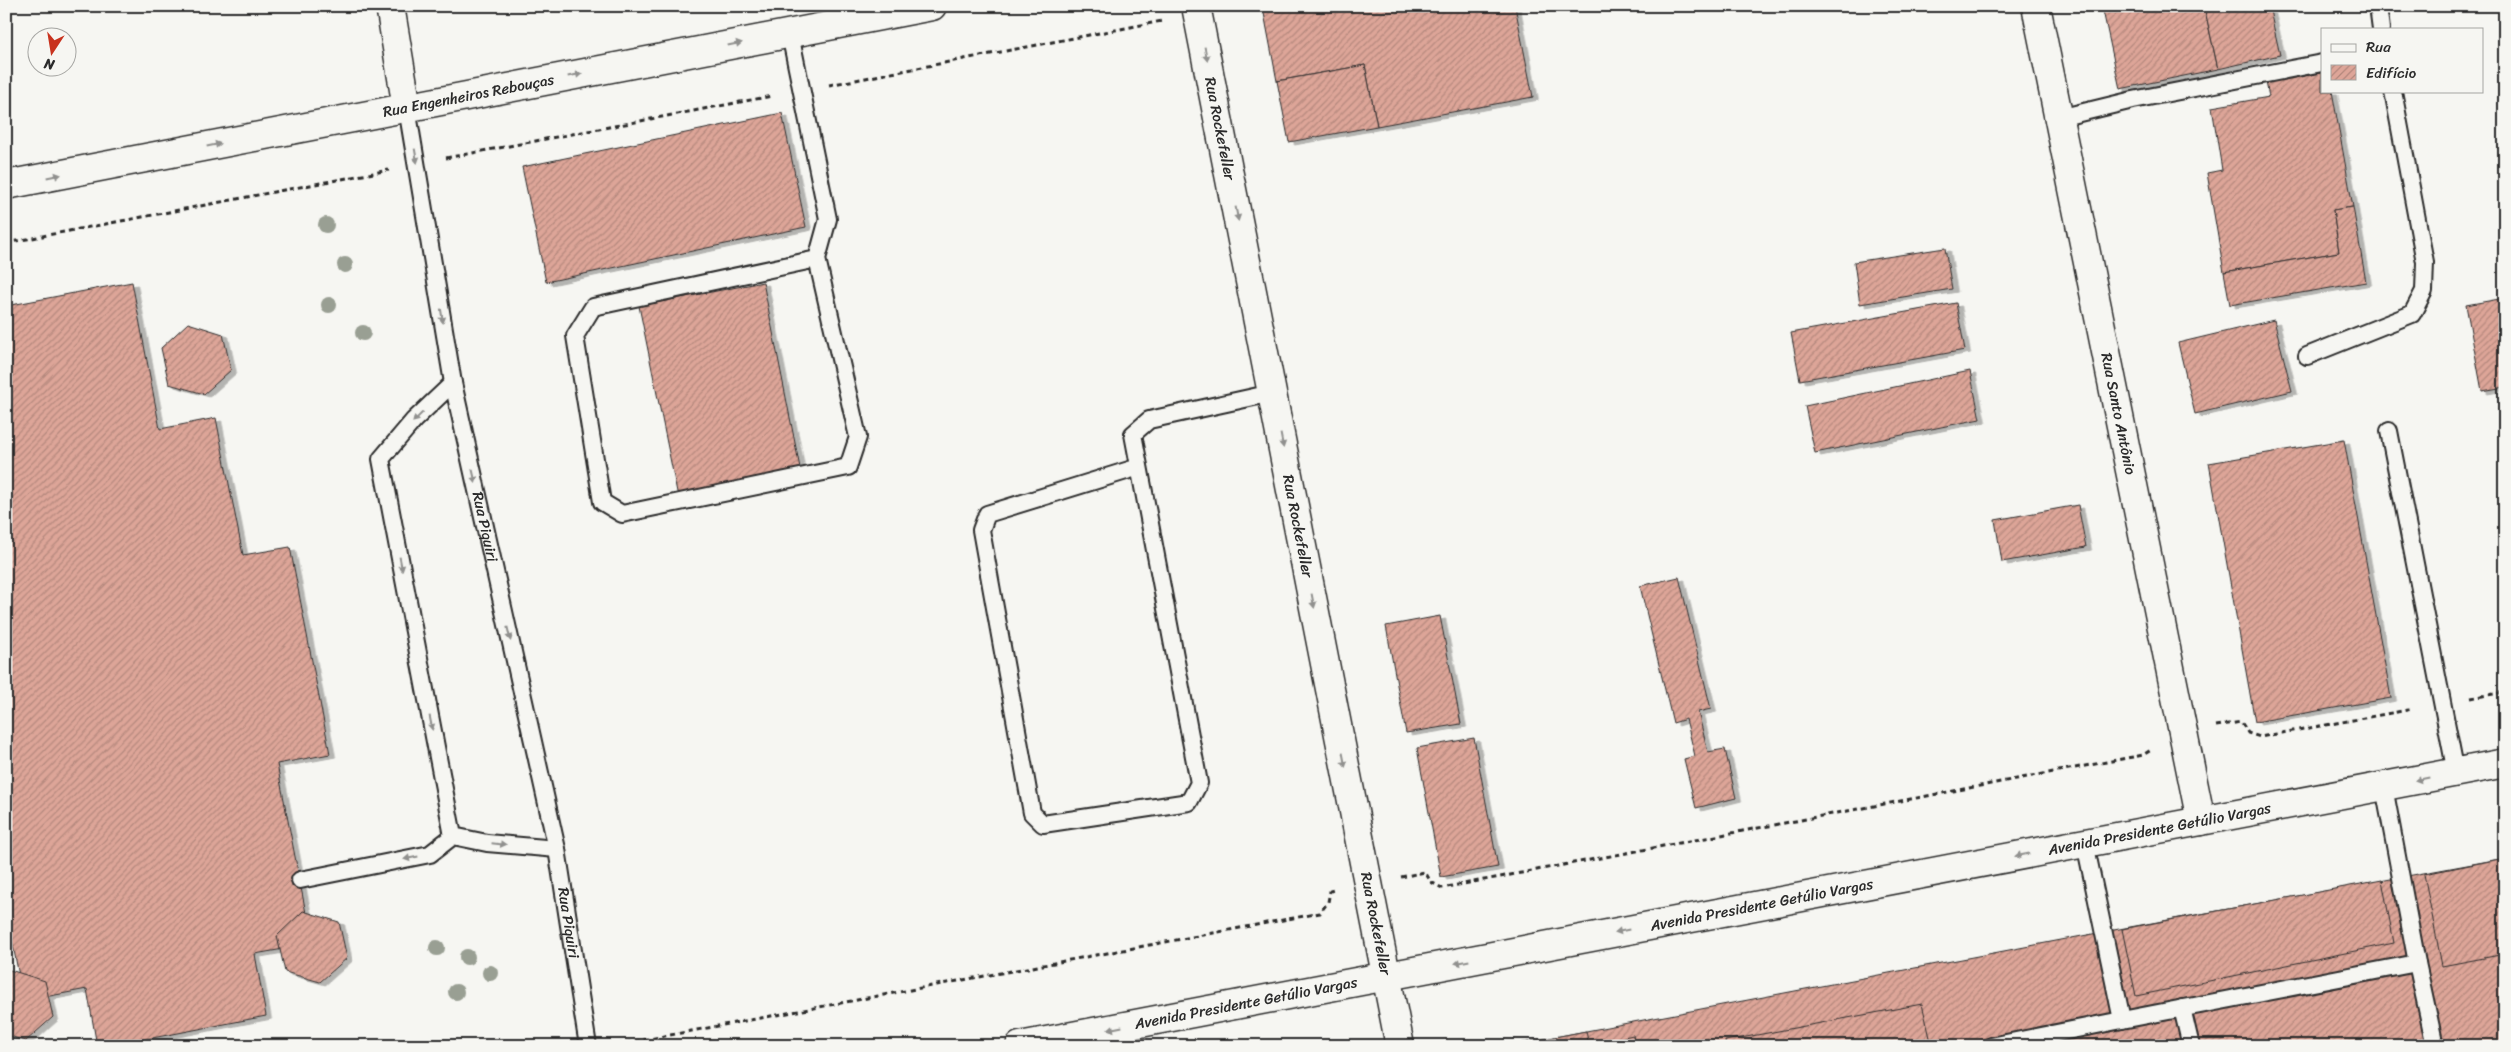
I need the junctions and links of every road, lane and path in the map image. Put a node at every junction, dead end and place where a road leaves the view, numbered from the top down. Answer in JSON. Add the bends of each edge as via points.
{"nodes":[{"id":1,"x":390,"y":6,"type":"edge"},
{"id":2,"x":932,"y":6,"type":"edge"},
{"id":3,"x":1196,"y":6,"type":"edge"},
{"id":4,"x":2036,"y":6,"type":"edge"},
{"id":5,"x":2378,"y":6,"type":"edge"},
{"id":6,"x":2381,"y":28,"type":"edge"},
{"id":7,"x":790,"y":34,"type":"junction"},
{"id":8,"x":2321,"y":63,"type":"edge"},
{"id":9,"x":2393,"y":92,"type":"edge"},
{"id":10,"x":407,"y":108,"type":"junction"},
{"id":11,"x":2059,"y":118,"type":"junction"},
{"id":12,"x":369,"y":174,"type":"dead end"},
{"id":13,"x":6,"y":185,"type":"edge"},
{"id":14,"x":6,"y":243,"type":"edge"},
{"id":15,"x":816,"y":259,"type":"junction"},
{"id":16,"x":2307,"y":356,"type":"dead end"},
{"id":17,"x":453,"y":383,"type":"junction"},
{"id":18,"x":1272,"y":394,"type":"junction"},
{"id":19,"x":2388,"y":431,"type":"dead end"},
{"id":20,"x":1139,"y":467,"type":"junction"},
{"id":21,"x":2505,"y":692,"type":"edge"},
{"id":22,"x":2442,"y":704,"type":"junction"},
{"id":23,"x":2241,"y":722,"type":"dead end"},
{"id":24,"x":2154,"y":743,"type":"dead end"},
{"id":25,"x":2505,"y":764,"type":"edge"},
{"id":26,"x":2456,"y":773,"type":"junction"},
{"id":27,"x":2384,"y":787,"type":"junction"},
{"id":28,"x":2202,"y":821,"type":"junction"},
{"id":29,"x":453,"y":836,"type":"junction"},
{"id":30,"x":2085,"y":843,"type":"junction"},
{"id":31,"x":557,"y":849,"type":"junction"},
{"id":32,"x":1425,"y":872,"type":"dead end"},
{"id":33,"x":300,"y":880,"type":"dead end"},
{"id":34,"x":1330,"y":891,"type":"dead end"},
{"id":35,"x":2417,"y":963,"type":"junction"},
{"id":36,"x":1387,"y":976,"type":"junction"},
{"id":37,"x":2182,"y":1008,"type":"junction"},
{"id":38,"x":2122,"y":1020,"type":"junction"},
{"id":39,"x":588,"y":1046,"type":"edge"},
{"id":40,"x":613,"y":1046,"type":"edge"},
{"id":41,"x":1020,"y":1046,"type":"edge"},
{"id":42,"x":1400,"y":1046,"type":"edge"},
{"id":43,"x":1991,"y":1046,"type":"edge"},
{"id":44,"x":2191,"y":1046,"type":"edge"},
{"id":45,"x":2435,"y":1046,"type":"edge"}],
"edges":[{"from":1,"to":10,"type":"main road","name":"Rua Piquiri"},
{"from":2,"to":7,"type":"main road","name":"Rua Engenheiros Rebouças"},
{"from":3,"to":18,"type":"main road","name":"Rua Rockefeller","one_way":true},
{"from":4,"to":11,"type":"main road","name":"Rua Santo Antônio"},
{"from":5,"to":6,"type":"lane"},
{"from":10,"to":7,"type":"main road","name":"Rua Engenheiros Rebouças","one_way":true},
{"from":7,"to":15,"type":"lane","via":[[828,219]]},
{"from":8,"to":11,"type":"lane"},
{"from":9,"to":16,"type":"lane","via":[[2425,262],[2424,291],[2412,314]]},
{"from":13,"to":10,"type":"main road","name":"Rua Engenheiros Rebouças","one_way":true},
{"from":10,"to":17,"type":"lane","name":"Rua Piquiri","one_way":true},
{"from":11,"to":28,"type":"main road","name":"Rua Santo Antônio"},
{"from":12,"to":14,"type":"path"},
{"from":15,"to":15,"type":"lane","via":[[858,437],[848,467],[622,514],[602,502],[575,336],[593,307]]},
{"from":17,"to":29,"type":"lane","one_way":true,"via":[[414,420],[381,459]]},
{"from":17,"to":31,"type":"lane","name":"Rua Piquiri","one_way":true},
{"from":18,"to":20,"type":"lane","via":[[1149,420],[1133,434]]},
{"from":18,"to":36,"type":"main road","name":"Rua Rockefeller","one_way":true},
{"from":19,"to":22,"type":"lane"},
{"from":20,"to":20,"type":"lane","via":[[1199,784],[1188,802],[1043,824],[1032,813],[981,530],[988,514]]},
{"from":21,"to":22,"type":"path"},
{"from":22,"to":23,"type":"path","via":[[2260,737],[2248,733]]},
{"from":22,"to":26,"type":"lane"},
{"from":24,"to":32,"type":"path","via":[[2143,756],[1442,888],[1430,882]]},
{"from":25,"to":26,"type":"main road","name":"Avenida Presidente Getúlio Vargas"},
{"from":26,"to":27,"type":"main road","name":"Avenida Presidente Getúlio Vargas","one_way":true},
{"from":27,"to":28,"type":"main road","name":"Avenida Presidente Getúlio Vargas"},
{"from":27,"to":35,"type":"lane"},
{"from":28,"to":30,"type":"main road","name":"Avenida Presidente Getúlio Vargas"},
{"from":29,"to":31,"type":"lane","one_way":true,"via":[[486,843]]},
{"from":29,"to":33,"type":"lane","one_way":true,"via":[[430,854]]},
{"from":30,"to":36,"type":"main road","name":"Avenida Presidente Getúlio Vargas","one_way":true},
{"from":30,"to":38,"type":"lane"},
{"from":31,"to":39,"type":"lane","name":"Rua Piquiri"},
{"from":34,"to":40,"type":"path","via":[[1328,902],[1320,913]]},
{"from":35,"to":37,"type":"lane"},
{"from":35,"to":45,"type":"lane"},
{"from":36,"to":41,"type":"main road","name":"Avenida Presidente Getúlio Vargas","one_way":true},
{"from":36,"to":42,"type":"main road","name":"Rua Rockefeller"},
{"from":37,"to":38,"type":"lane"},
{"from":37,"to":44,"type":"lane"},
{"from":38,"to":43,"type":"lane"}]}
